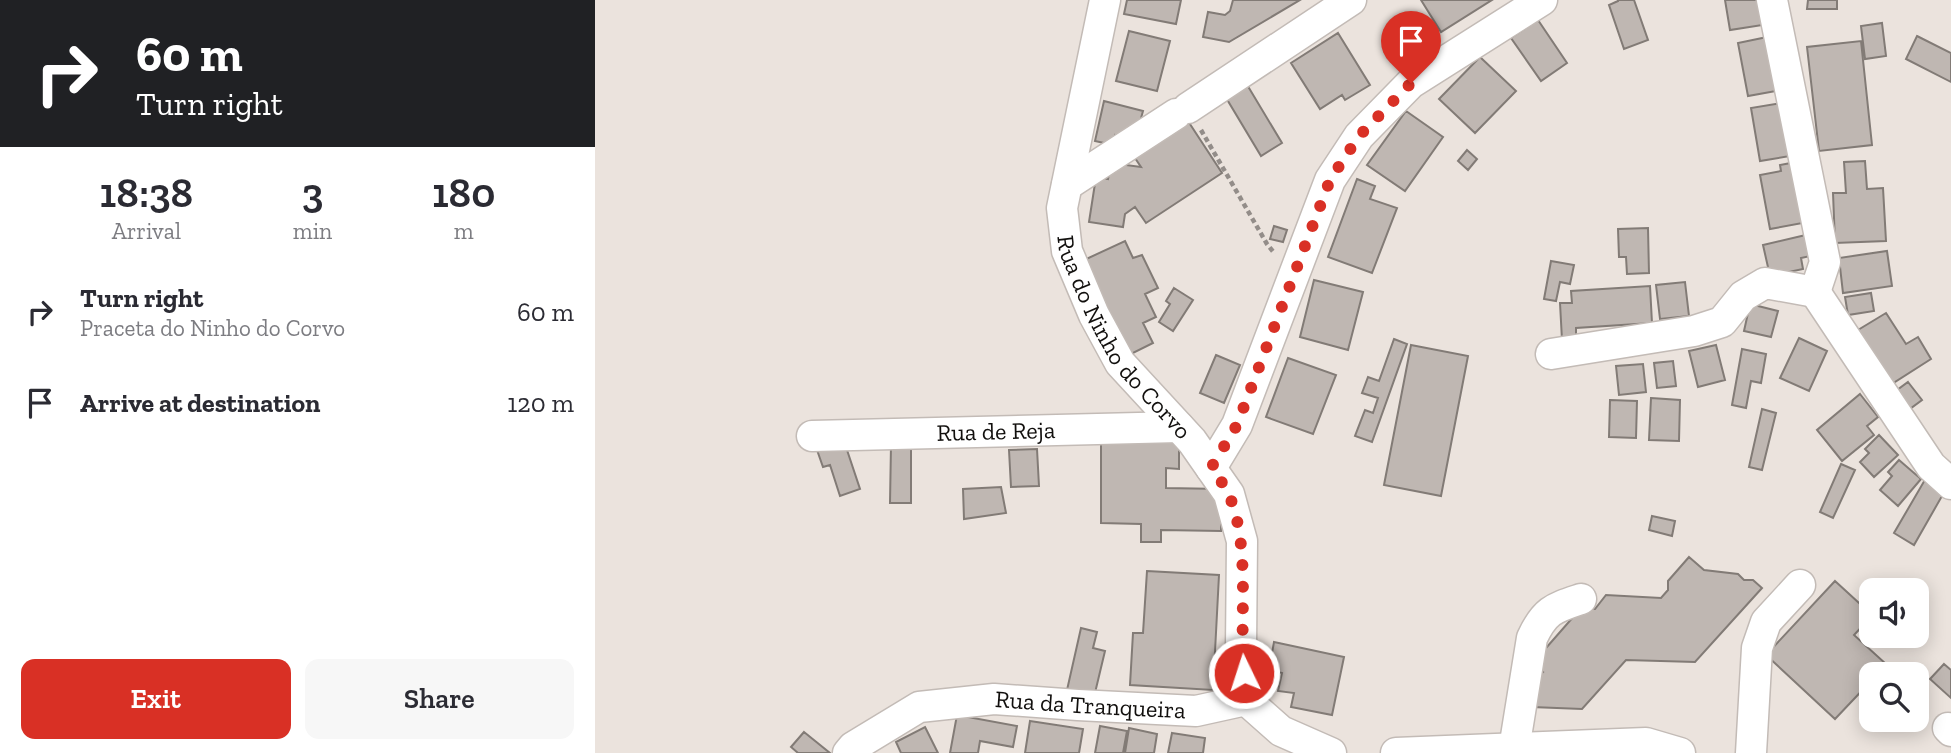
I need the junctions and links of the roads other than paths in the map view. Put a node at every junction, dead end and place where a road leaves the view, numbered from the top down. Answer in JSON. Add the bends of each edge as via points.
{"nodes":[{"id":1,"x":1105,"y":0,"type":"edge"},
{"id":2,"x":1350,"y":0,"type":"edge"},
{"id":3,"x":1542,"y":0,"type":"edge"},
{"id":4,"x":1772,"y":0,"type":"edge"},
{"id":5,"x":1067,"y":185,"type":"junction"},
{"id":6,"x":1815,"y":292,"type":"junction"},
{"id":7,"x":1551,"y":355,"type":"dead end"},
{"id":8,"x":1179,"y":427,"type":"junction"},
{"id":9,"x":812,"y":436,"type":"dead end"},
{"id":10,"x":1211,"y":468,"type":"junction"},
{"id":11,"x":1951,"y":484,"type":"edge"},
{"id":12,"x":1800,"y":585,"type":"dead end"},
{"id":13,"x":1581,"y":599,"type":"dead end"},
{"id":14,"x":1246,"y":699,"type":"junction"},
{"id":15,"x":1514,"y":749,"type":"junction"},
{"id":16,"x":848,"y":753,"type":"edge"},
{"id":17,"x":1331,"y":753,"type":"edge"},
{"id":18,"x":1396,"y":753,"type":"edge"},
{"id":19,"x":1680,"y":753,"type":"edge"},
{"id":20,"x":1751,"y":753,"type":"edge"}],
"edges":[{"from":1,"to":5,"type":"street","name":"Rua do Ninho do Corvo"},
{"from":2,"to":5,"type":"street"},
{"from":3,"to":10,"type":"street","via":[[1411,83],[1359,136],[1330,180],[1237,425]]},
{"from":4,"to":6,"type":"street","via":[[1825,262]]},
{"from":5,"to":8,"type":"street","name":"Rua do Ninho do Corvo","via":[[1062,208],[1067,251],[1094,315],[1120,363]]},
{"from":6,"to":7,"type":"street","via":[[1765,283],[1743,296],[1722,322],[1694,331]]},
{"from":6,"to":11,"type":"street","via":[[1931,466]]},
{"from":8,"to":9,"type":"street","name":"Rua de Reja"},
{"from":8,"to":10,"type":"street","name":"Rua do Ninho do Corvo"},
{"from":10,"to":14,"type":"street","name":"Rua do Ninho do Corvo","via":[[1229,494],[1242,541],[1241,647]]},
{"from":12,"to":20,"type":"street","via":[[1766,622],[1757,648]]},
{"from":13,"to":15,"type":"street","via":[[1555,608],[1540,621],[1532,638]]},
{"from":14,"to":16,"type":"street","name":"Rua da Tranqueira","via":[[1196,710],[994,699],[919,708]]},
{"from":14,"to":17,"type":"street","via":[[1281,731]]},
{"from":15,"to":18,"type":"street"},
{"from":15,"to":19,"type":"street","via":[[1646,743]]}]}
